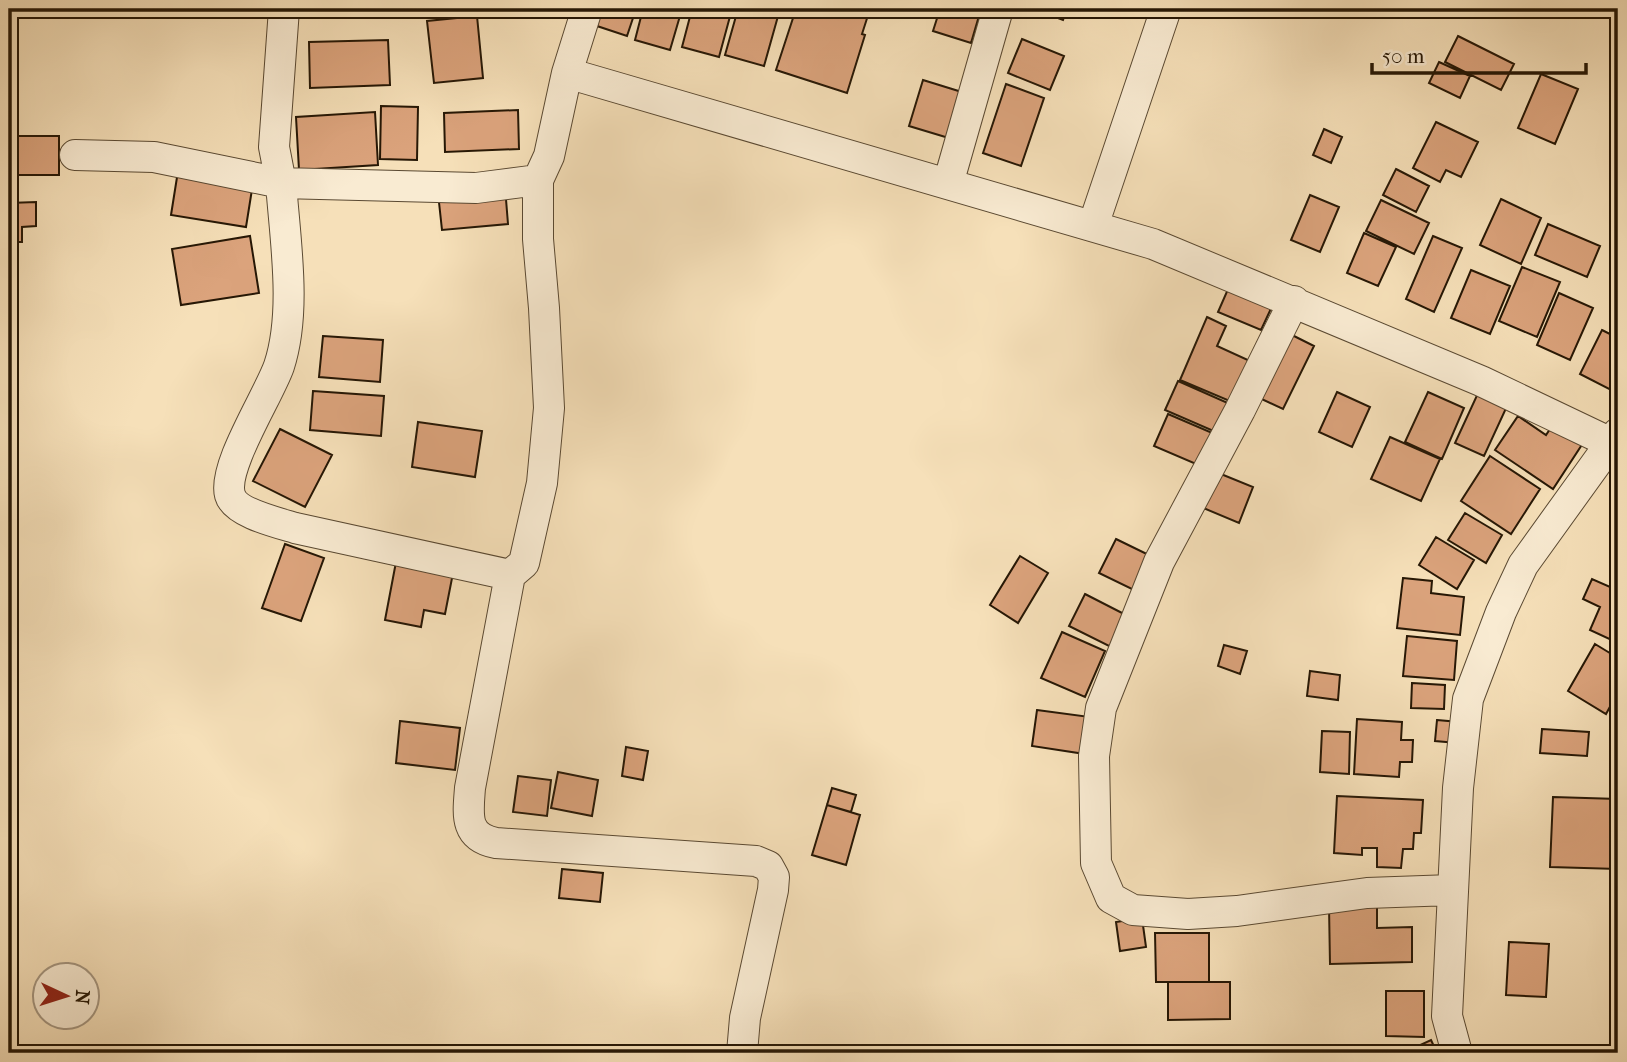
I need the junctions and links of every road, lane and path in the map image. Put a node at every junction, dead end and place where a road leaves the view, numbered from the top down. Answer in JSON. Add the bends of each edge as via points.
{"nodes":[{"id":1,"x":284,"y":9,"type":"edge"},
{"id":2,"x":587,"y":9,"type":"edge"},
{"id":3,"x":998,"y":9,"type":"edge"},
{"id":4,"x":1166,"y":9,"type":"edge"},
{"id":5,"x":567,"y":73,"type":"junction"},
{"id":6,"x":75,"y":155,"type":"dead end"},
{"id":7,"x":538,"y":180,"type":"junction"},
{"id":8,"x":281,"y":183,"type":"junction"},
{"id":9,"x":948,"y":184,"type":"junction"},
{"id":10,"x":1093,"y":226,"type":"junction"},
{"id":11,"x":1294,"y":301,"type":"junction"},
{"id":12,"x":1615,"y":438,"type":"edge"},
{"id":13,"x":510,"y":575,"type":"junction"},
{"id":14,"x":1452,"y":890,"type":"junction"},
{"id":15,"x":742,"y":1053,"type":"edge"},
{"id":16,"x":1457,"y":1053,"type":"edge"}],
"edges":[{"from":1,"to":8,"type":"street","via":[[274,147]]},
{"from":2,"to":5,"type":"street"},
{"from":3,"to":9,"type":"street"},
{"from":4,"to":10,"type":"street"},
{"from":5,"to":7,"type":"street","via":[[549,156]]},
{"from":5,"to":9,"type":"street"},
{"from":6,"to":8,"type":"street","via":[[154,158]]},
{"from":7,"to":8,"type":"street","via":[[476,188]]},
{"from":7,"to":13,"type":"street","via":[[549,408],[542,483],[524,563]]},
{"from":8,"to":13,"type":"street","via":[[288,317],[279,365],[230,480],[231,499],[243,509],[296,528]]},
{"from":9,"to":10,"type":"street"},
{"from":10,"to":11,"type":"street","via":[[1153,244]]},
{"from":11,"to":12,"type":"street"},
{"from":11,"to":14,"type":"street","via":[[1159,562],[1101,708],[1094,756],[1096,863],[1111,898],[1133,910],[1146,911],[1237,911],[1367,893]]},
{"from":12,"to":14,"type":"street","via":[[1523,565],[1468,699]]},
{"from":13,"to":15,"type":"street","via":[[470,788],[470,824],[476,834],[496,843],[756,861],[768,866],[774,877],[773,890],[745,1018]]},
{"from":14,"to":16,"type":"street","via":[[1447,1016]]}]}
